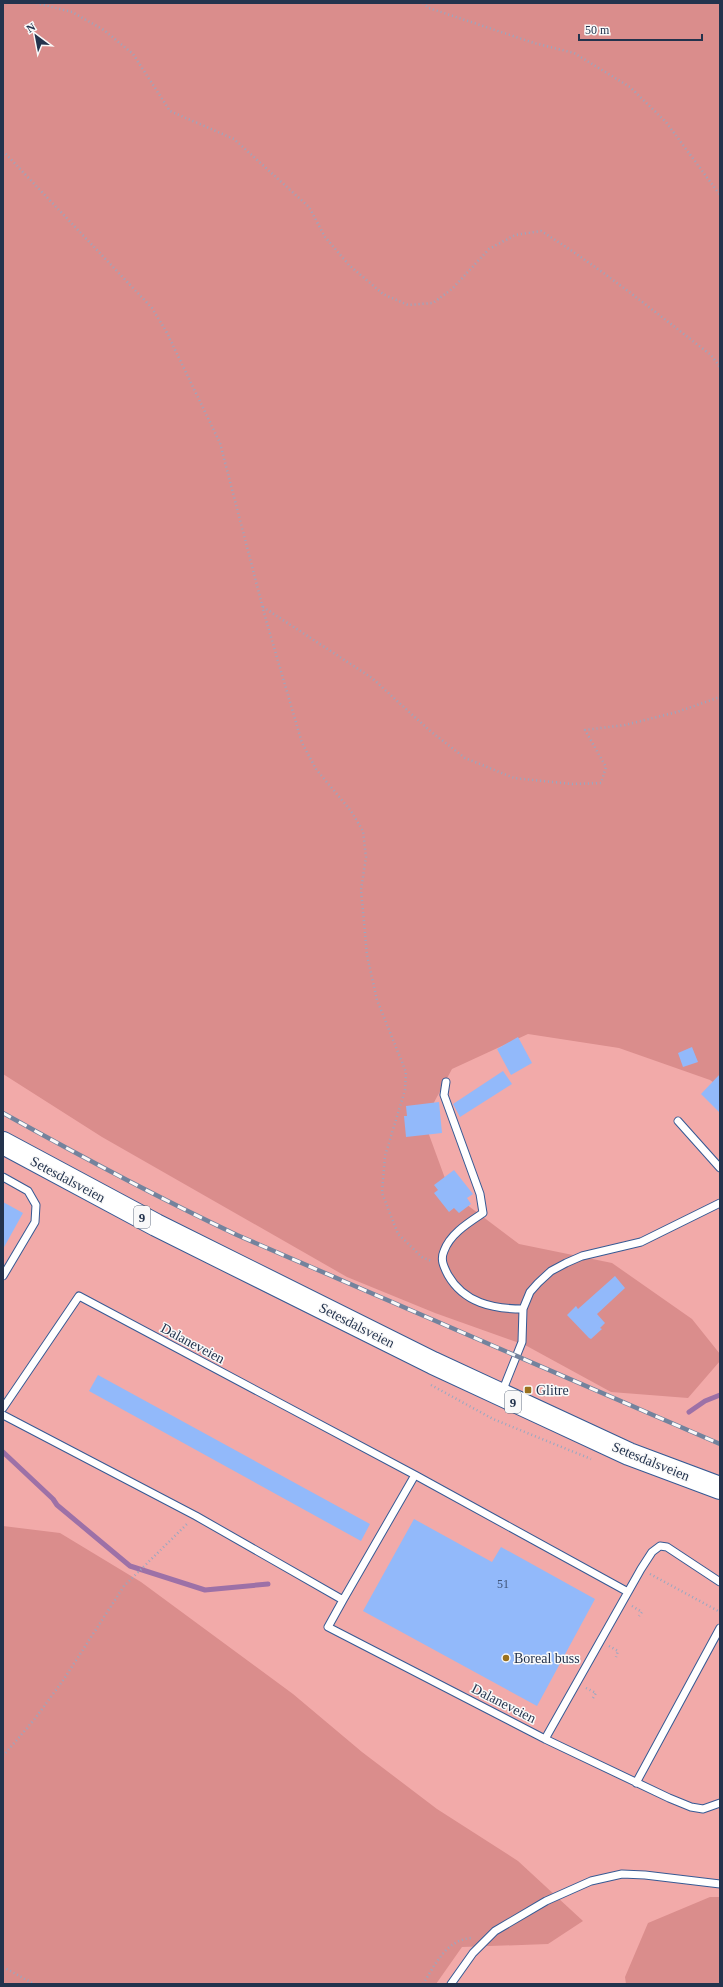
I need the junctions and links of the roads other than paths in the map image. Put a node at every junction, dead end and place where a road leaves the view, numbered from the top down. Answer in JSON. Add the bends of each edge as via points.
{"nodes":[{"id":1,"x":446,"y":1082,"type":"dead end"},
{"id":2,"x":678,"y":1121,"type":"dead end"},
{"id":3,"x":3,"y":1143,"type":"edge"},
{"id":4,"x":720,"y":1168,"type":"edge"},
{"id":5,"x":3,"y":1177,"type":"edge"},
{"id":6,"x":720,"y":1203,"type":"edge"},
{"id":7,"x":3,"y":1276,"type":"edge"},
{"id":8,"x":523,"y":1309,"type":"junction"},
{"id":9,"x":499,"y":1395,"type":"junction"},
{"id":10,"x":3,"y":1408,"type":"edge"},
{"id":11,"x":3,"y":1415,"type":"edge"},
{"id":12,"x":415,"y":1475,"type":"junction"},
{"id":13,"x":720,"y":1488,"type":"edge"},
{"id":14,"x":720,"y":1582,"type":"edge"},
{"id":15,"x":628,"y":1592,"type":"junction"},
{"id":16,"x":343,"y":1600,"type":"junction"},
{"id":17,"x":720,"y":1628,"type":"edge"},
{"id":18,"x":545,"y":1739,"type":"junction"},
{"id":19,"x":636,"y":1782,"type":"junction"},
{"id":20,"x":720,"y":1803,"type":"edge"},
{"id":21,"x":720,"y":1884,"type":"edge"},
{"id":22,"x":451,"y":1984,"type":"edge"}],
"edges":[{"from":1,"to":8,"type":"lane","via":[[444,1095],[480,1194],[483,1213],[451,1239],[443,1252],[443,1265],[455,1285],[472,1299],[500,1309]]},
{"from":2,"to":4,"type":"lane"},
{"from":3,"to":9,"type":"highway","name":"Setesdalsveien","number":"9","via":[[149,1221]]},
{"from":5,"to":7,"type":"lane","via":[[28,1191],[36,1205],[35,1222]]},
{"from":6,"to":8,"type":"lane","via":[[641,1242],[582,1256],[551,1271],[530,1292]]},
{"from":8,"to":9,"type":"lane","via":[[522,1342]]},
{"from":9,"to":13,"type":"highway","name":"Setesdalsveien","number":"9","via":[[630,1454]]},
{"from":10,"to":12,"type":"lane","name":"Dalaneveien","via":[[79,1296]]},
{"from":11,"to":16,"type":"lane","via":[[196,1516]]},
{"from":12,"to":15,"type":"lane","name":"Dalaneveien"},
{"from":12,"to":16,"type":"lane","name":"Dalaneveien"},
{"from":14,"to":15,"type":"lane","name":"Dalaneveien","via":[[667,1547],[660,1546],[652,1552]]},
{"from":15,"to":18,"type":"lane","name":"Dalaneveien"},
{"from":16,"to":18,"type":"lane","name":"Dalaneveien","via":[[328,1627]]},
{"from":17,"to":19,"type":"lane"},
{"from":18,"to":19,"type":"lane"},
{"from":19,"to":20,"type":"lane","via":[[691,1807],[703,1809]]},
{"from":21,"to":22,"type":"lane","via":[[645,1875],[622,1874],[603,1877],[546,1901],[487,1937]]}]}
